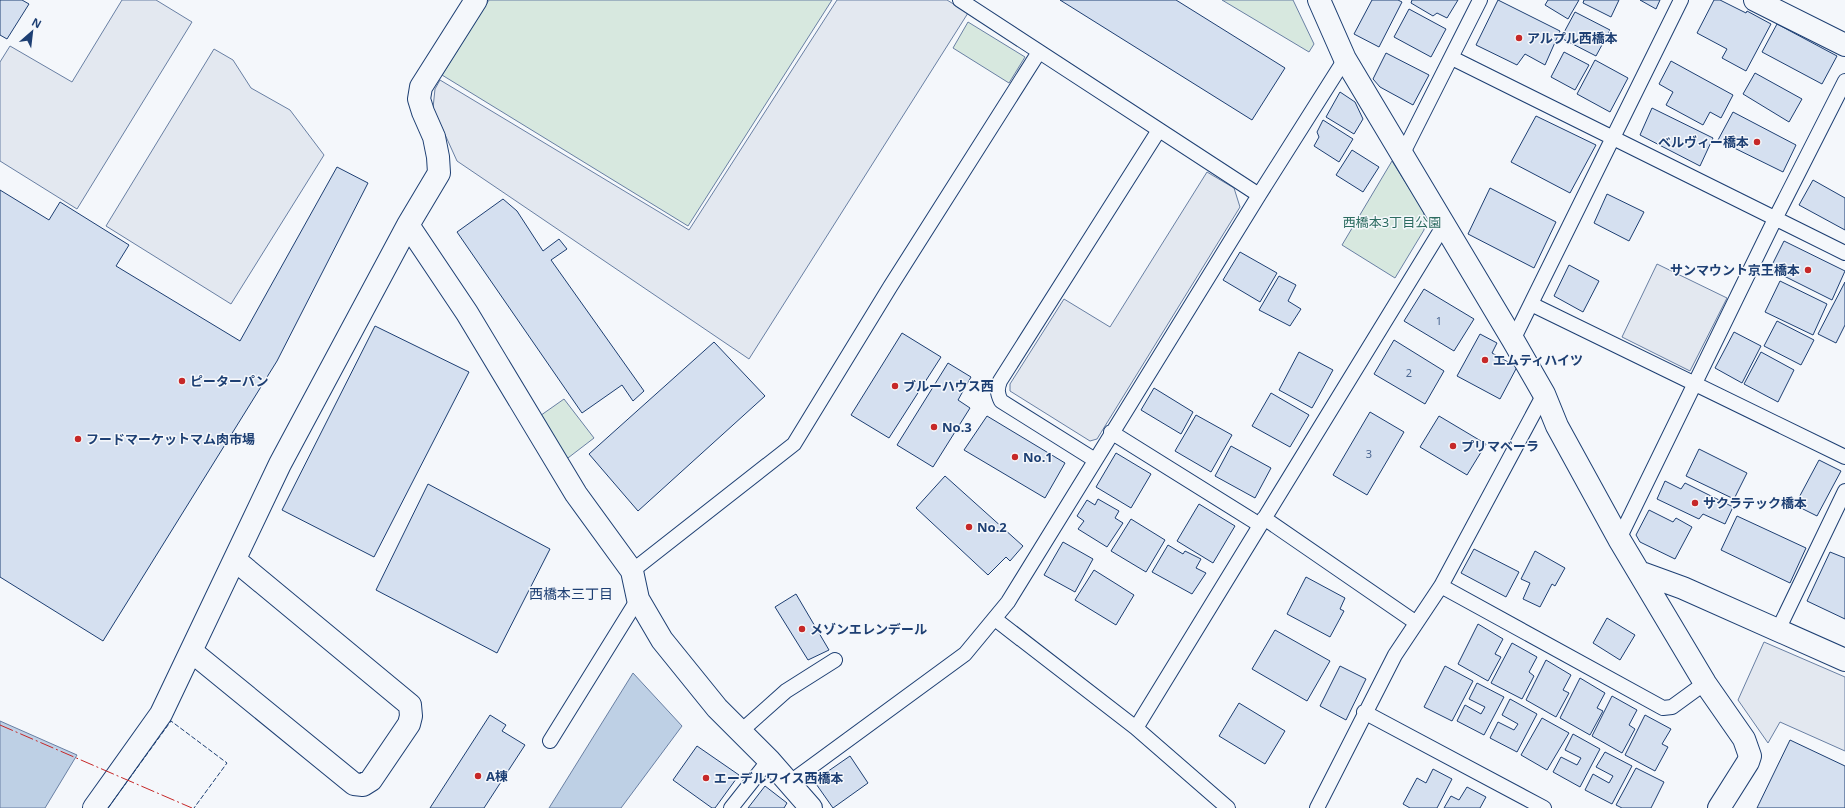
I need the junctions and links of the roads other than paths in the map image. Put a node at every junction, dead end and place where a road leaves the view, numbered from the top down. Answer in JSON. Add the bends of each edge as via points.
{"nodes":[{"id":1,"x":476,"y":0,"type":"edge"},
{"id":2,"x":960,"y":0,"type":"edge"},
{"id":3,"x":1319,"y":0,"type":"edge"},
{"id":4,"x":1480,"y":0,"type":"edge"},
{"id":5,"x":1681,"y":0,"type":"edge"},
{"id":6,"x":1755,"y":0,"type":"edge"},
{"id":7,"x":1845,"y":45,"type":"edge"},
{"id":8,"x":1039,"y":52,"type":"junction"},
{"id":9,"x":1452,"y":58,"type":"junction"},
{"id":10,"x":1345,"y":59,"type":"junction"},
{"id":11,"x":1845,"y":81,"type":"edge"},
{"id":12,"x":1159,"y":130,"type":"junction"},
{"id":13,"x":1613,"y":139,"type":"junction"},
{"id":14,"x":1403,"y":153,"type":"junction"},
{"id":15,"x":1259,"y":194,"type":"junction"},
{"id":16,"x":1775,"y":219,"type":"junction"},
{"id":17,"x":408,"y":225,"type":"junction"},
{"id":18,"x":1444,"y":225,"type":"junction"},
{"id":19,"x":1845,"y":253,"type":"edge"},
{"id":20,"x":1532,"y":304,"type":"junction"},
{"id":21,"x":1513,"y":340,"type":"junction"},
{"id":22,"x":1694,"y":383,"type":"junction"},
{"id":23,"x":1544,"y":394,"type":"junction"},
{"id":24,"x":1111,"y":432,"type":"junction"},
{"id":25,"x":1845,"y":457,"type":"edge"},
{"id":26,"x":1095,"y":460,"type":"junction"},
{"id":27,"x":1845,"y":491,"type":"edge"},
{"id":28,"x":1262,"y":521,"type":"junction"},
{"id":29,"x":1619,"y":539,"type":"junction"},
{"id":30,"x":235,"y":560,"type":"junction"},
{"id":31,"x":632,"y":571,"type":"junction"},
{"id":32,"x":1639,"y":572,"type":"junction"},
{"id":33,"x":1441,"y":586,"type":"junction"},
{"id":34,"x":638,"y":599,"type":"junction"},
{"id":35,"x":995,"y":619,"type":"junction"},
{"id":36,"x":1415,"y":622,"type":"junction"},
{"id":37,"x":1778,"y":630,"type":"junction"},
{"id":38,"x":192,"y":651,"type":"junction"},
{"id":39,"x":835,"y":660,"type":"dead end"},
{"id":40,"x":1845,"y":660,"type":"edge"},
{"id":41,"x":1705,"y":683,"type":"junction"},
{"id":42,"x":1364,"y":712,"type":"junction"},
{"id":43,"x":1136,"y":728,"type":"junction"},
{"id":44,"x":740,"y":732,"type":"junction"},
{"id":45,"x":550,"y":741,"type":"dead end"},
{"id":46,"x":769,"y":760,"type":"junction"},
{"id":47,"x":788,"y":782,"type":"junction"},
{"id":48,"x":94,"y":808,"type":"edge"},
{"id":49,"x":731,"y":808,"type":"edge"},
{"id":50,"x":811,"y":808,"type":"edge"},
{"id":51,"x":1228,"y":808,"type":"edge"},
{"id":52,"x":1317,"y":808,"type":"edge"},
{"id":53,"x":1544,"y":808,"type":"edge"},
{"id":54,"x":1719,"y":808,"type":"edge"}],
"edges":[{"from":1,"to":17,"type":"street","via":[[421,87],[419,99],[434,137],[439,173]]},
{"from":2,"to":8,"type":"lane"},
{"from":3,"to":10,"type":"street"},
{"from":4,"to":9,"type":"lane"},
{"from":5,"to":13,"type":"lane"},
{"from":6,"to":7,"type":"street"},
{"from":8,"to":12,"type":"lane"},
{"from":8,"to":31,"type":"lane","via":[[794,444]]},
{"from":9,"to":13,"type":"lane"},
{"from":9,"to":14,"type":"lane"},
{"from":10,"to":14,"type":"street"},
{"from":10,"to":15,"type":"lane"},
{"from":11,"to":16,"type":"lane"},
{"from":12,"to":15,"type":"lane"},
{"from":12,"to":26,"type":"lane","via":[[997,388],[1001,401]]},
{"from":13,"to":16,"type":"lane"},
{"from":13,"to":20,"type":"lane"},
{"from":14,"to":18,"type":"street"},
{"from":15,"to":24,"type":"lane"},
{"from":16,"to":19,"type":"lane"},
{"from":16,"to":22,"type":"lane"},
{"from":17,"to":30,"type":"street","via":[[280,464]]},
{"from":17,"to":31,"type":"street","via":[[467,313],[576,494]]},
{"from":18,"to":21,"type":"street"},
{"from":18,"to":28,"type":"lane"},
{"from":20,"to":21,"type":"lane"},
{"from":20,"to":22,"type":"lane"},
{"from":21,"to":23,"type":"street"},
{"from":22,"to":25,"type":"lane"},
{"from":22,"to":29,"type":"lane"},
{"from":23,"to":29,"type":"street","via":[[1557,426]]},
{"from":23,"to":33,"type":"lane"},
{"from":24,"to":26,"type":"lane"},
{"from":24,"to":28,"type":"lane"},
{"from":26,"to":35,"type":"lane"},
{"from":27,"to":37,"type":"lane"},
{"from":28,"to":36,"type":"lane"},
{"from":28,"to":43,"type":"lane"},
{"from":29,"to":32,"type":"street"},
{"from":30,"to":38,"type":"street"},
{"from":30,"to":38,"type":"street","via":[[410,705],[409,724],[371,780],[363,785],[354,784]]},
{"from":31,"to":34,"type":"street"},
{"from":32,"to":37,"type":"street","via":[[1683,588]]},
{"from":32,"to":41,"type":"street"},
{"from":33,"to":36,"type":"lane"},
{"from":33,"to":41,"type":"lane","via":[[1663,708],[1672,707]]},
{"from":34,"to":44,"type":"street","via":[[662,640],[717,708]]},
{"from":34,"to":45,"type":"lane"},
{"from":35,"to":43,"type":"lane"},
{"from":35,"to":47,"type":"lane","via":[[965,654]]},
{"from":36,"to":42,"type":"lane","via":[[1394,655]]},
{"from":37,"to":40,"type":"street"},
{"from":38,"to":48,"type":"street","via":[[161,714]]},
{"from":39,"to":44,"type":"lane","via":[[786,691]]},
{"from":41,"to":54,"type":"street","via":[[1744,739],[1750,756]]},
{"from":42,"to":52,"type":"lane"},
{"from":42,"to":53,"type":"lane"},
{"from":43,"to":51,"type":"lane"},
{"from":44,"to":46,"type":"street"},
{"from":46,"to":47,"type":"street"},
{"from":46,"to":49,"type":"lane"},
{"from":47,"to":50,"type":"street"}]}
